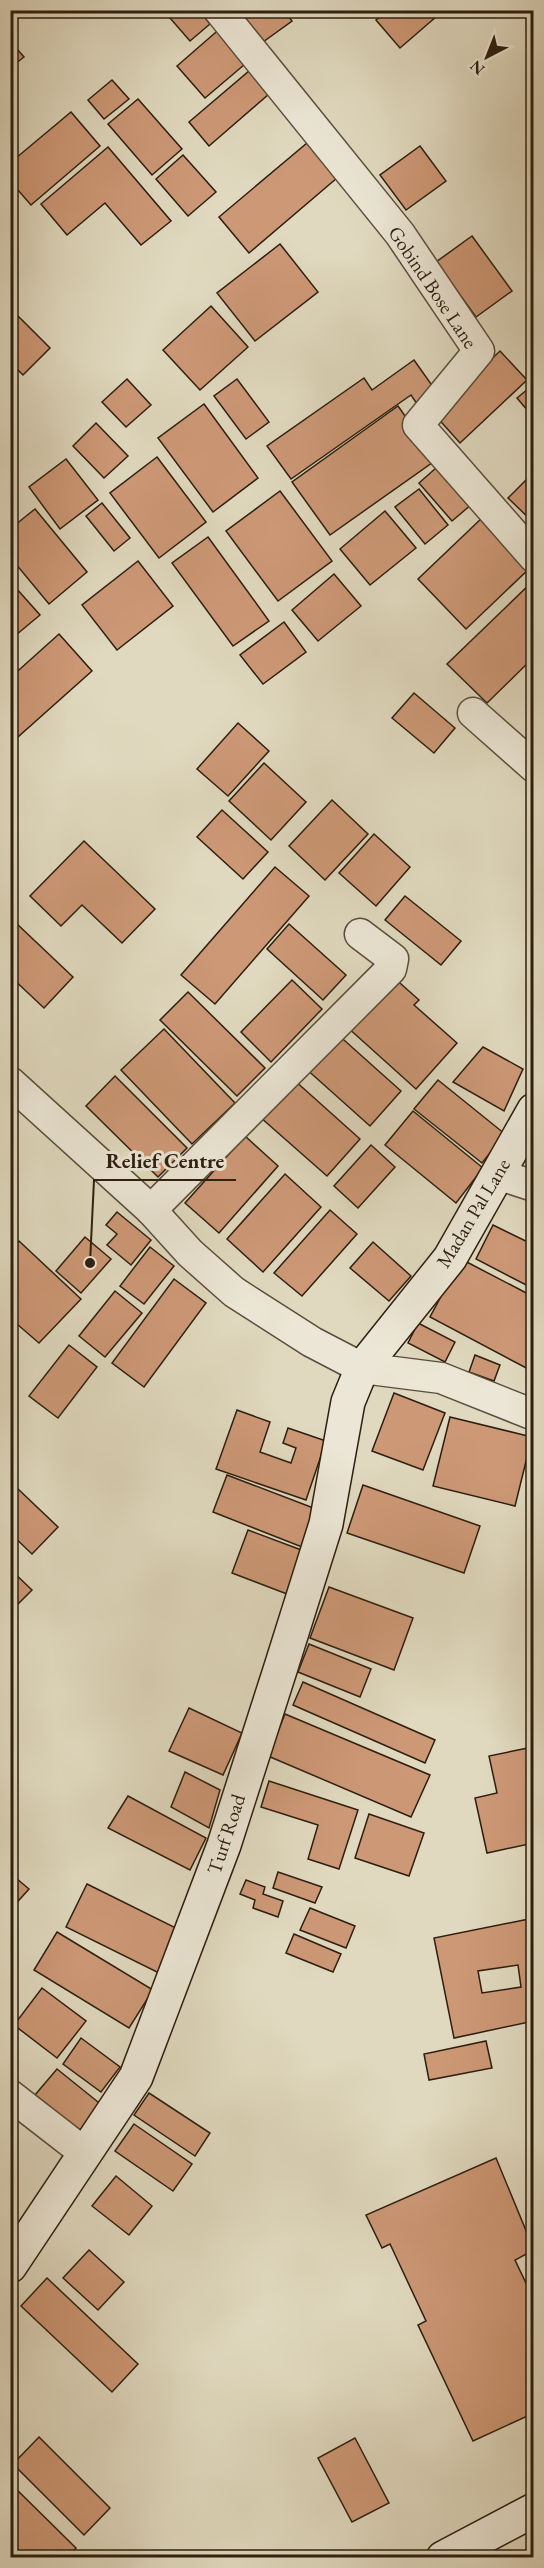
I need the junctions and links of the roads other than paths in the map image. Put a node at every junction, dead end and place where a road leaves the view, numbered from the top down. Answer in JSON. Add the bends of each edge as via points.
{"nodes":[{"id":1,"x":219,"y":10,"type":"edge"},
{"id":2,"x":534,"y":558,"type":"edge"},
{"id":3,"x":473,"y":713,"type":"dead end"},
{"id":4,"x":534,"y":767,"type":"edge"},
{"id":5,"x":360,"y":934,"type":"dead end"},
{"id":6,"x":17,"y":1100,"type":"edge"},
{"id":7,"x":534,"y":1110,"type":"edge"},
{"id":8,"x":497,"y":1174,"type":"junction"},
{"id":9,"x":534,"y":1186,"type":"edge"},
{"id":10,"x":151,"y":1210,"type":"junction"},
{"id":11,"x":362,"y":1368,"type":"junction"},
{"id":12,"x":534,"y":1415,"type":"edge"},
{"id":13,"x":10,"y":2095,"type":"edge"},
{"id":14,"x":86,"y":2154,"type":"junction"},
{"id":15,"x":10,"y":2266,"type":"edge"},
{"id":16,"x":534,"y":2510,"type":"edge"},
{"id":17,"x":443,"y":2558,"type":"edge"}],
"edges":[{"from":1,"to":2,"type":"street","name":"Gobind Bose Lane","via":[[400,234],[479,351],[418,426]]},
{"from":3,"to":4,"type":"street"},
{"from":5,"to":10,"type":"street","via":[[393,959],[391,969]]},
{"from":6,"to":10,"type":"street"},
{"from":7,"to":8,"type":"street","name":"Madan Pal Lane"},
{"from":8,"to":9,"type":"street"},
{"from":8,"to":11,"type":"street","name":"Madan Pal Lane","via":[[450,1258]]},
{"from":10,"to":11,"type":"street","via":[[190,1253],[234,1292],[312,1342]]},
{"from":11,"to":12,"type":"street","via":[[441,1378]]},
{"from":11,"to":14,"type":"street","name":"Turf Road","via":[[348,1402],[326,1524],[224,1845],[136,2077]]},
{"from":13,"to":14,"type":"street"},
{"from":14,"to":15,"type":"street","name":"Turf Road"},
{"from":16,"to":17,"type":"street"}]}
